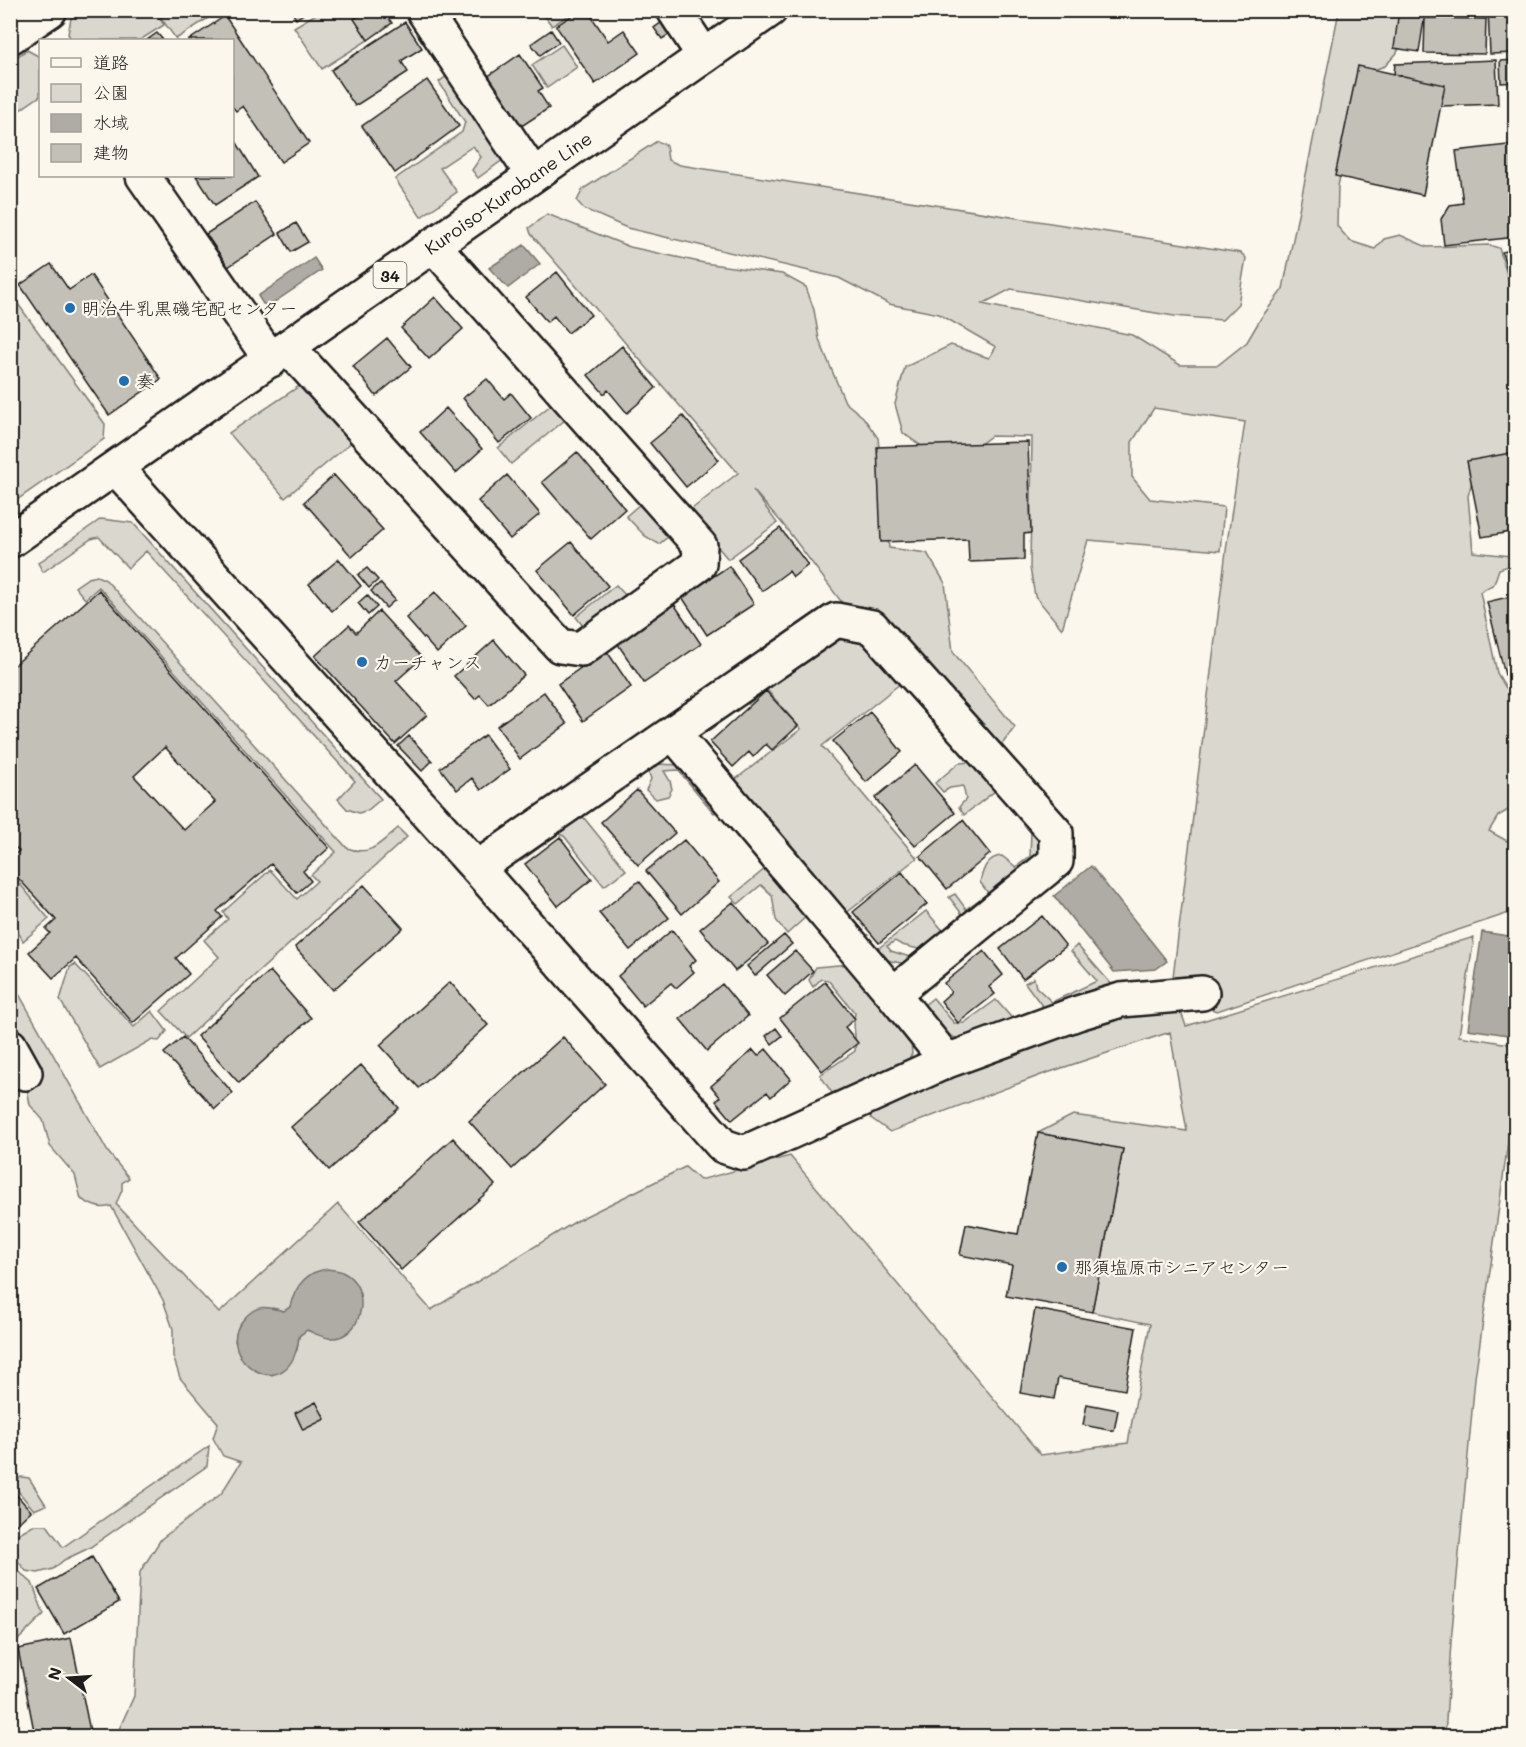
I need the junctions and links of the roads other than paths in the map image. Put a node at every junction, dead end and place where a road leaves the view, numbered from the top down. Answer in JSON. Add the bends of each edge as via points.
{"nodes":[{"id":1,"x":423,"y":10,"type":"edge"},
{"id":2,"x":674,"y":10,"type":"edge"},
{"id":3,"x":770,"y":10,"type":"edge"},
{"id":4,"x":704,"y":56,"type":"junction"},
{"id":5,"x":533,"y":175,"type":"junction"},
{"id":6,"x":144,"y":177,"type":"edge"},
{"id":7,"x":434,"y":245,"type":"junction"},
{"id":8,"x":279,"y":353,"type":"junction"},
{"id":9,"x":116,"y":468,"type":"junction"},
{"id":10,"x":10,"y":541,"type":"edge"},
{"id":11,"x":673,"y":733,"type":"junction"},
{"id":12,"x":477,"y":868,"type":"junction"},
{"id":13,"x":1202,"y":993,"type":"dead end"},
{"id":14,"x":893,"y":994,"type":"junction"},
{"id":15,"x":947,"y":1061,"type":"junction"}],
"edges":[{"from":1,"to":5,"type":"street"},
{"from":2,"to":4,"type":"street"},
{"from":3,"to":4,"type":"street","name":"Kuroiso-Kurobane Line","number":"34"},
{"from":4,"to":5,"type":"street","name":"Kuroiso-Kurobane Line","number":"34"},
{"from":5,"to":7,"type":"street","name":"Kuroiso-Kurobane Line","number":"34"},
{"from":6,"to":8,"type":"street"},
{"from":7,"to":8,"type":"street","name":"Kuroiso-Kurobane Line","number":"34"},
{"from":7,"to":8,"type":"street","via":[[700,546],[699,564],[581,649],[560,646]]},
{"from":8,"to":9,"type":"street","name":"Kuroiso-Kurobane Line","number":"34"},
{"from":9,"to":10,"type":"street","name":"Kuroiso-Kurobane Line","number":"34"},
{"from":9,"to":12,"type":"street"},
{"from":11,"to":12,"type":"street"},
{"from":11,"to":14,"type":"street"},
{"from":11,"to":14,"type":"street","via":[[836,620],[872,627],[1056,833],[1056,861]]},
{"from":12,"to":15,"type":"street","via":[[723,1146],[744,1153]]},
{"from":13,"to":15,"type":"street","via":[[1121,1000]]},
{"from":14,"to":15,"type":"street"}]}
